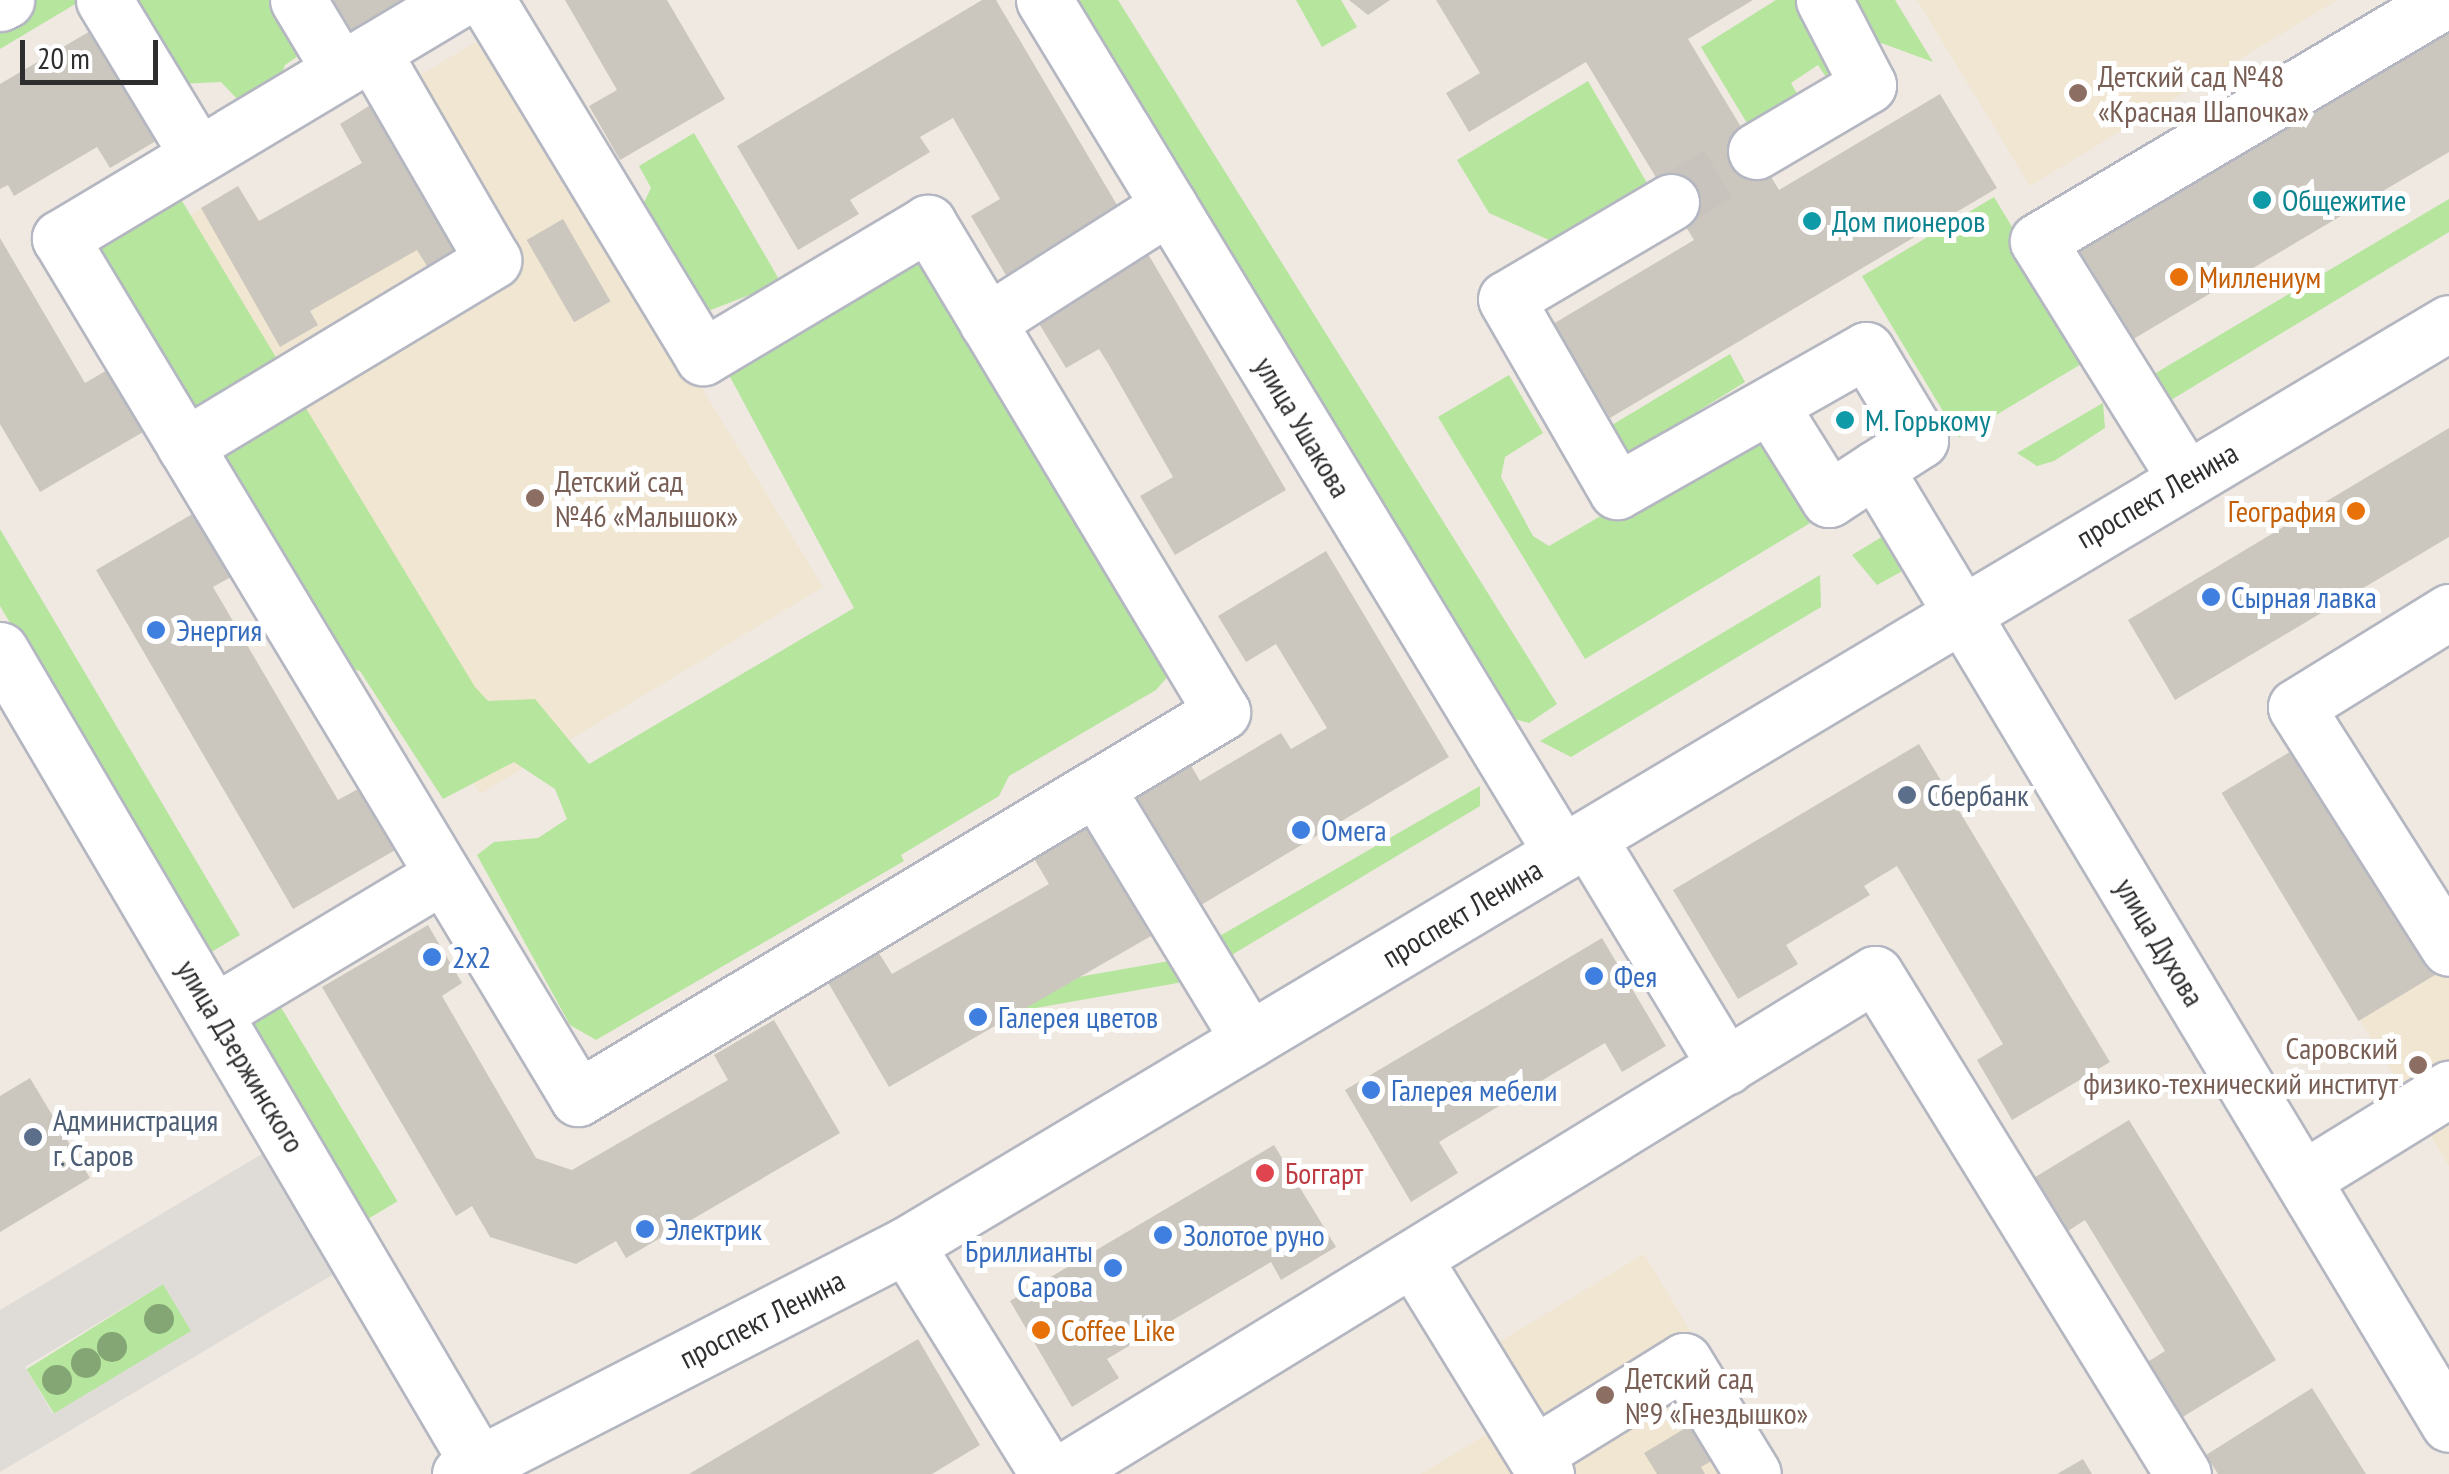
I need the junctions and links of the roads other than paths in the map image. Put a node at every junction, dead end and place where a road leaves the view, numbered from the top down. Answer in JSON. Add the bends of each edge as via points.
{"nodes":[{"id":1,"x":104,"y":0,"type":"edge"},
{"id":2,"x":298,"y":0,"type":"edge"},
{"id":3,"x":458,"y":0,"type":"edge"},
{"id":4,"x":487,"y":0,"type":"edge"},
{"id":5,"x":1044,"y":0,"type":"edge"},
{"id":6,"x":1824,"y":0,"type":"edge"},
{"id":7,"x":2446,"y":0,"type":"edge"},
{"id":8,"x":356,"y":61,"type":"junction"},
{"id":9,"x":1756,"y":152,"type":"tunnel mouth"},
{"id":10,"x":198,"y":156,"type":"junction"},
{"id":11,"x":1671,"y":202,"type":"tunnel mouth"},
{"id":12,"x":1169,"y":206,"type":"junction"},
{"id":13,"x":988,"y":322,"type":"junction"},
{"id":14,"x":2449,"y":323,"type":"edge"},
{"id":15,"x":1770,"y":405,"type":"junction"},
{"id":16,"x":185,"y":446,"type":"junction"},
{"id":17,"x":1875,"y":469,"type":"junction"},
{"id":18,"x":2186,"y":479,"type":"junction"},
{"id":19,"x":1965,"y":612,"type":"junction"},
{"id":20,"x":2449,"y":612,"type":"edge"},
{"id":21,"x":0,"y":650,"type":"edge"},
{"id":22,"x":1096,"y":788,"type":"junction"},
{"id":23,"x":1575,"y":846,"type":"junction"},
{"id":24,"x":443,"y":875,"type":"junction"},
{"id":25,"x":2449,"y":948,"type":"edge"},
{"id":26,"x":215,"y":1012,"type":"junction"},
{"id":27,"x":1249,"y":1040,"type":"junction"},
{"id":28,"x":1726,"y":1066,"type":"junction"},
{"id":29,"x":2449,"y":1089,"type":"edge"},
{"id":30,"x":2302,"y":1179,"type":"junction"},
{"id":31,"x":906,"y":1245,"type":"junction"},
{"id":32,"x":1414,"y":1258,"type":"junction"},
{"id":33,"x":2449,"y":1424,"type":"edge"},
{"id":34,"x":1540,"y":1464,"type":"edge"},
{"id":35,"x":469,"y":1469,"type":"edge"},
{"id":36,"x":1063,"y":1472,"type":"edge"},
{"id":37,"x":1753,"y":1474,"type":"edge"},
{"id":38,"x":2183,"y":1474,"type":"edge"}],
"edges":[{"from":1,"to":10,"type":"street"},
{"from":2,"to":8,"type":"street"},
{"from":3,"to":8,"type":"street"},
{"from":4,"to":13,"type":"street","via":[[702,357],[928,222]]},
{"from":5,"to":12,"type":"street","name":"улица Ушакова"},
{"from":6,"to":9,"type":"street","via":[[1868,85]]},
{"from":7,"to":18,"type":"street","via":[[2038,241]]},
{"from":8,"to":10,"type":"street"},
{"from":8,"to":16,"type":"street","via":[[493,260]]},
{"from":10,"to":16,"type":"street","via":[[60,238]]},
{"from":11,"to":15,"type":"street","via":[[1506,299],[1617,491]]},
{"from":12,"to":13,"type":"street"},
{"from":12,"to":23,"type":"street","name":"улица Ушакова"},
{"from":13,"to":22,"type":"street","via":[[1222,712]]},
{"from":14,"to":18,"type":"street","name":"проспект Ленина"},
{"from":15,"to":17,"type":"street","via":[[1829,499]]},
{"from":15,"to":17,"type":"street","via":[[1866,350],[1920,440]]},
{"from":16,"to":24,"type":"street"},
{"from":17,"to":19,"type":"street","name":"улица Духова"},
{"from":18,"to":19,"type":"street","name":"проспект Ленина"},
{"from":19,"to":23,"type":"street","name":"проспект Ленина"},
{"from":19,"to":30,"type":"street","name":"улица Духова"},
{"from":20,"to":25,"type":"street","via":[[2296,706]]},
{"from":21,"to":26,"type":"street","name":"улица Дзержинского"},
{"from":22,"to":24,"type":"street","via":[[578,1098]]},
{"from":22,"to":27,"type":"street"},
{"from":23,"to":27,"type":"street","name":"проспект Ленина"},
{"from":23,"to":28,"type":"street","name":"улица Ушакова"},
{"from":24,"to":26,"type":"street"},
{"from":26,"to":35,"type":"street","name":"улица Дзержинского"},
{"from":27,"to":31,"type":"street","name":"проспект Ленина"},
{"from":28,"to":32,"type":"street"},
{"from":28,"to":38,"type":"street","via":[[1876,974]]},
{"from":29,"to":30,"type":"street"},
{"from":30,"to":33,"type":"street","name":"улица Духова"},
{"from":31,"to":35,"type":"street","name":"проспект Ленина"},
{"from":31,"to":36,"type":"street"},
{"from":32,"to":34,"type":"street"},
{"from":32,"to":36,"type":"street"},
{"from":34,"to":37,"type":"street","via":[[1684,1361]]}]}
